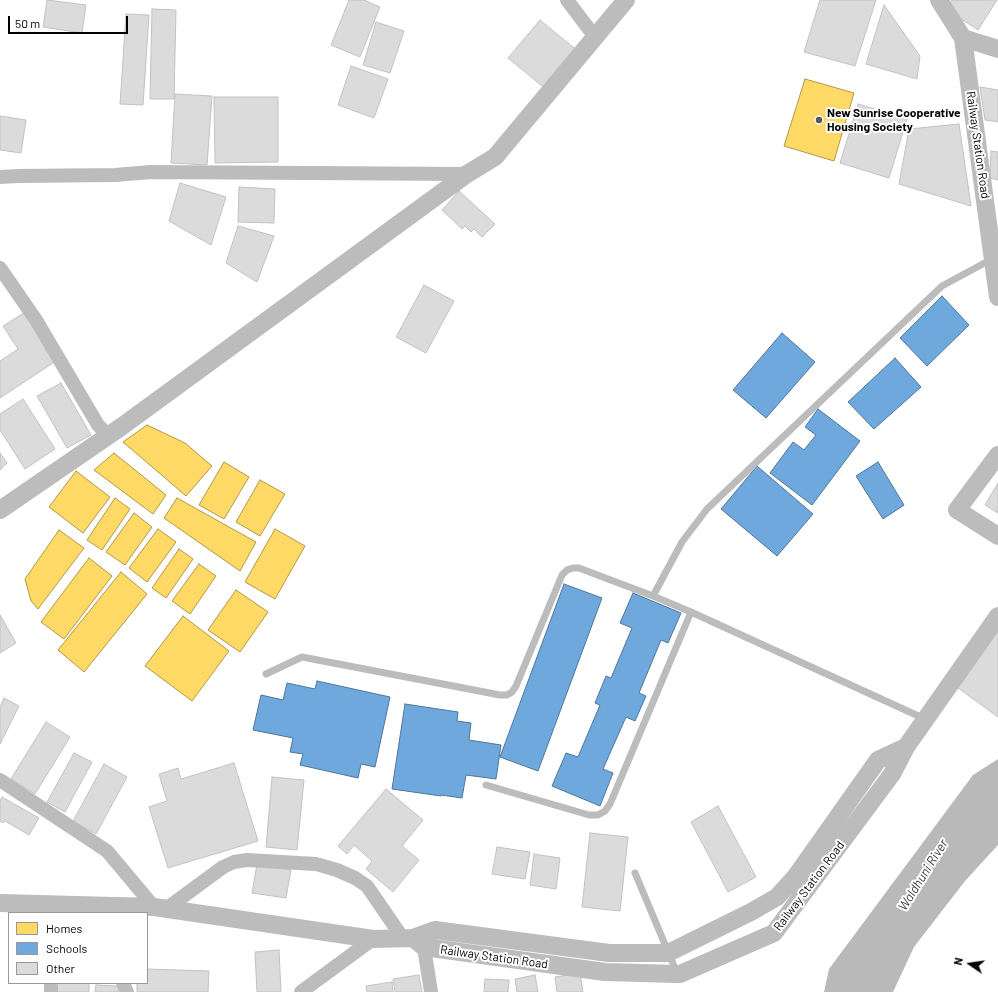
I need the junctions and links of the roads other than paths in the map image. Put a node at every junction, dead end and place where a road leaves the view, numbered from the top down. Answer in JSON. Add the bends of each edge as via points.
{"nodes":[{"id":1,"x":567,"y":0,"type":"edge"},
{"id":2,"x":626,"y":0,"type":"edge"},
{"id":3,"x":939,"y":0,"type":"edge"},
{"id":4,"x":595,"y":37,"type":"junction"},
{"id":5,"x":963,"y":38,"type":"junction"},
{"id":6,"x":998,"y":49,"type":"edge"},
{"id":7,"x":467,"y":174,"type":"junction"},
{"id":8,"x":0,"y":177,"type":"edge"},
{"id":9,"x":993,"y":259,"type":"junction"},
{"id":10,"x":0,"y":268,"type":"edge"},
{"id":11,"x":998,"y":297,"type":"edge"},
{"id":12,"x":109,"y":436,"type":"junction"},
{"id":13,"x":998,"y":455,"type":"edge"},
{"id":14,"x":0,"y":510,"type":"edge"},
{"id":15,"x":998,"y":536,"type":"edge"},
{"id":16,"x":652,"y":596,"type":"junction"},
{"id":17,"x":691,"y":612,"type":"junction"},
{"id":18,"x":998,"y":616,"type":"edge"},
{"id":19,"x":266,"y":674,"type":"dead end"},
{"id":20,"x":926,"y":719,"type":"junction"},
{"id":21,"x":906,"y":747,"type":"junction"},
{"id":22,"x":0,"y":780,"type":"edge"},
{"id":23,"x":486,"y":785,"type":"dead end"},
{"id":24,"x":635,"y":873,"type":"dead end"},
{"id":25,"x":0,"y":903,"type":"edge"},
{"id":26,"x":160,"y":908,"type":"junction"},
{"id":27,"x":46,"y":909,"type":"edge"},
{"id":28,"x":373,"y":939,"type":"junction"},
{"id":29,"x":416,"y":939,"type":"junction"},
{"id":30,"x":668,"y":953,"type":"junction"},
{"id":31,"x":677,"y":974,"type":"junction"},
{"id":32,"x":301,"y":992,"type":"edge"},
{"id":33,"x":431,"y":992,"type":"edge"}],
"edges":[{"from":1,"to":4,"type":"street"},
{"from":2,"to":4,"type":"street"},
{"from":3,"to":5,"type":"street","name":"Railway Station Road"},
{"from":4,"to":7,"type":"street","via":[[495,157]]},
{"from":5,"to":6,"type":"street"},
{"from":5,"to":9,"type":"street","name":"Railway Station Road"},
{"from":7,"to":8,"type":"street","via":[[151,172]]},
{"from":7,"to":12,"type":"street"},
{"from":9,"to":11,"type":"street","name":"Railway Station Road"},
{"from":9,"to":16,"type":"lane","via":[[942,286],[706,509],[682,542]]},
{"from":10,"to":12,"type":"street","via":[[36,320],[98,425]]},
{"from":12,"to":14,"type":"street"},
{"from":13,"to":15,"type":"street","via":[[957,510]]},
{"from":16,"to":17,"type":"lane"},
{"from":16,"to":19,"type":"lane","via":[[579,568],[567,570],[562,575],[516,686],[507,695],[302,657]]},
{"from":17,"to":20,"type":"lane"},
{"from":17,"to":23,"type":"lane","via":[[605,811],[598,815],[589,815]]},
{"from":18,"to":20,"type":"street","name":"Railway Station Road"},
{"from":20,"to":21,"type":"street","name":"Railway Station Road"},
{"from":21,"to":30,"type":"street","name":"Railway Station Road","via":[[878,760],[796,876],[777,897]]},
{"from":21,"to":31,"type":"street","name":"Railway Station Road","via":[[892,774],[774,933]]},
{"from":22,"to":26,"type":"street","via":[[107,851]]},
{"from":24,"to":30,"type":"lane"},
{"from":25,"to":27,"type":"street","name":"Railway Station Road"},
{"from":26,"to":27,"type":"street","name":"Railway Station Road"},
{"from":26,"to":28,"type":"street","name":"Railway Station Road"},
{"from":26,"to":29,"type":"street","via":[[234,862],[247,860],[316,864],[337,870],[367,886]]},
{"from":28,"to":29,"type":"street","name":"Railway Station Road"},
{"from":28,"to":32,"type":"street"},
{"from":29,"to":30,"type":"street","name":"Railway Station Road","via":[[434,930],[609,953]]},
{"from":29,"to":31,"type":"street","name":"Railway Station Road","via":[[605,972]]},
{"from":29,"to":33,"type":"street"},
{"from":30,"to":31,"type":"lane"}]}
